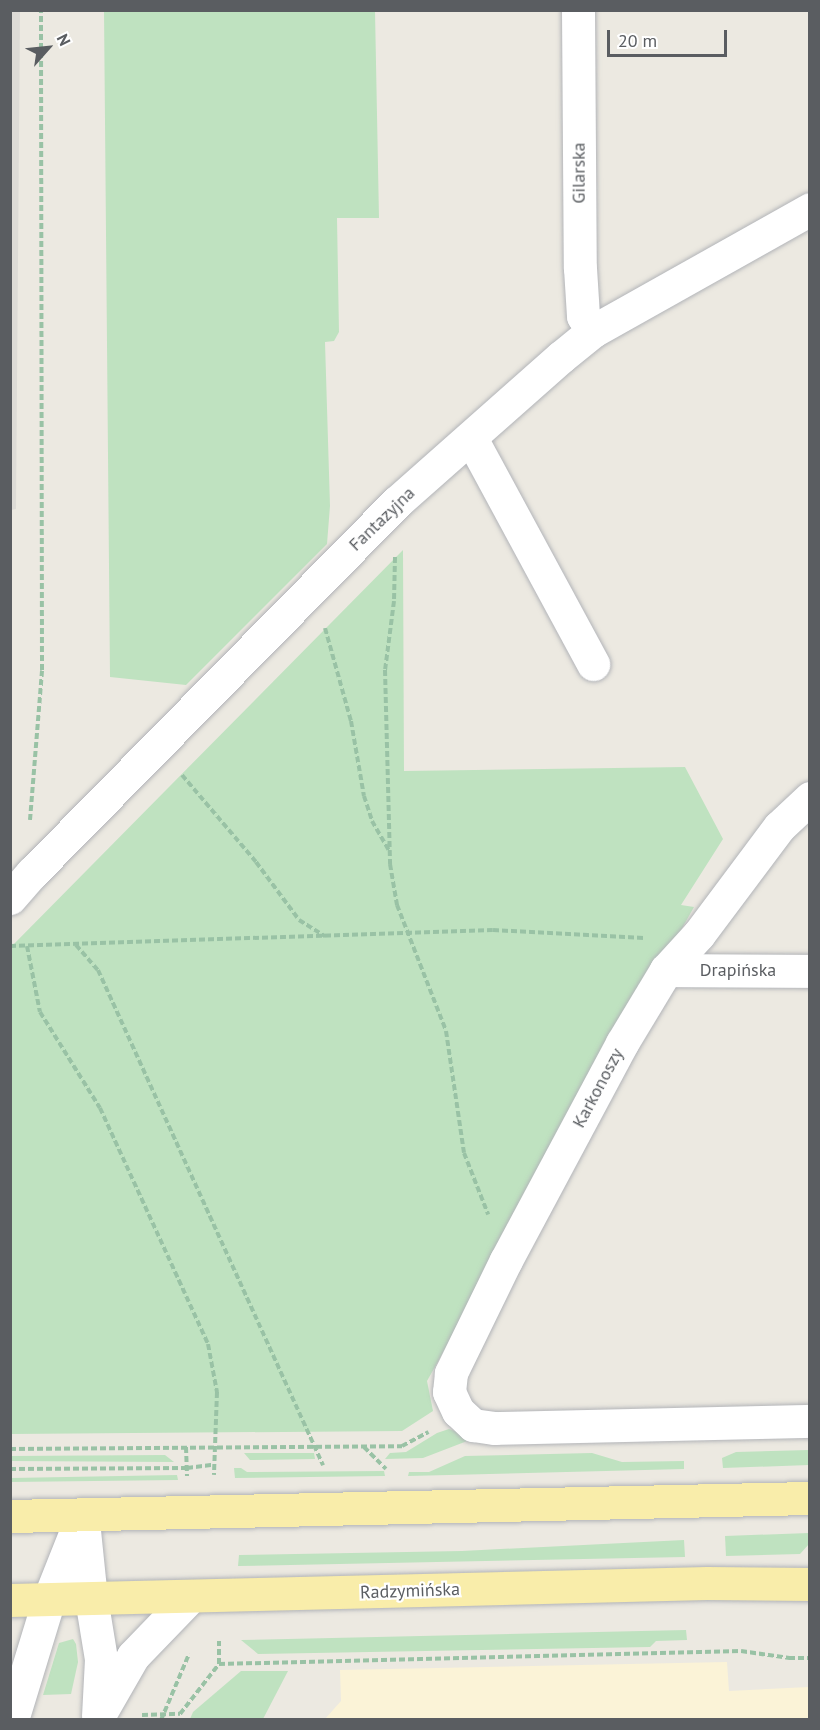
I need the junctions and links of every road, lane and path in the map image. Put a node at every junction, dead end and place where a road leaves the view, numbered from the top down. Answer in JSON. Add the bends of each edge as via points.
{"nodes":[{"id":1,"x":41,"y":10,"type":"edge"},
{"id":2,"x":578,"y":10,"type":"edge"},
{"id":3,"x":810,"y":208,"type":"edge"},
{"id":4,"x":593,"y":331,"type":"junction"},
{"id":5,"x":471,"y":438,"type":"junction"},
{"id":6,"x":397,"y":502,"type":"junction"},
{"id":7,"x":324,"y":625,"type":"dead end"},
{"id":8,"x":593,"y":664,"type":"dead end"},
{"id":9,"x":178,"y":769,"type":"dead end"},
{"id":10,"x":810,"y":798,"type":"edge"},
{"id":11,"x":29,"y":824,"type":"dead end"},
{"id":12,"x":389,"y":851,"type":"junction"},
{"id":13,"x":10,"y":898,"type":"edge"},
{"id":14,"x":409,"y":934,"type":"junction"},
{"id":15,"x":326,"y":936,"type":"junction"},
{"id":16,"x":652,"y":938,"type":"dead end"},
{"id":17,"x":76,"y":945,"type":"junction"},
{"id":18,"x":10,"y":946,"type":"edge"},
{"id":19,"x":27,"y":946,"type":"junction"},
{"id":20,"x":666,"y":970,"type":"junction"},
{"id":21,"x":810,"y":971,"type":"edge"},
{"id":22,"x":506,"y":1260,"type":"junction"},
{"id":23,"x":458,"y":1411,"type":"junction"},
{"id":24,"x":810,"y":1421,"type":"edge"},
{"id":25,"x":186,"y":1447,"type":"junction"},
{"id":26,"x":214,"y":1447,"type":"junction"},
{"id":27,"x":315,"y":1447,"type":"junction"},
{"id":28,"x":10,"y":1449,"type":"edge"},
{"id":29,"x":323,"y":1465,"type":"dead end"},
{"id":30,"x":187,"y":1468,"type":"junction"},
{"id":31,"x":10,"y":1469,"type":"edge"},
{"id":32,"x":187,"y":1484,"type":"dead end"},
{"id":33,"x":810,"y":1498,"type":"edge"},
{"id":34,"x":10,"y":1516,"type":"edge"},
{"id":35,"x":82,"y":1516,"type":"junction"},
{"id":36,"x":810,"y":1584,"type":"edge"},
{"id":37,"x":190,"y":1597,"type":"junction"},
{"id":38,"x":91,"y":1598,"type":"junction"},
{"id":39,"x":49,"y":1599,"type":"junction"},
{"id":40,"x":10,"y":1600,"type":"edge"},
{"id":41,"x":219,"y":1641,"type":"dead end"},
{"id":42,"x":191,"y":1647,"type":"dead end"},
{"id":43,"x":810,"y":1658,"type":"edge"},
{"id":44,"x":219,"y":1664,"type":"junction"},
{"id":45,"x":139,"y":1715,"type":"dead end"},
{"id":46,"x":162,"y":1717,"type":"edge"},
{"id":47,"x":12,"y":1718,"type":"edge"},
{"id":48,"x":97,"y":1718,"type":"edge"}],
"edges":[{"from":1,"to":11,"type":"path","via":[[42,670]]},
{"from":2,"to":4,"type":"street","name":"Gilarska","via":[[580,268],[583,316]]},
{"from":3,"to":4,"type":"street","name":"Fantazyjna"},
{"from":4,"to":5,"type":"street","name":"Fantazyjna"},
{"from":5,"to":6,"type":"street","name":"Fantazyjna"},
{"from":5,"to":8,"type":"street"},
{"from":6,"to":12,"type":"path","via":[[394,601],[385,670]]},
{"from":6,"to":13,"type":"street","name":"Fantazyjna"},
{"from":7,"to":12,"type":"path","via":[[351,721],[364,796],[372,821]]},
{"from":9,"to":15,"type":"path","via":[[299,920]]},
{"from":10,"to":20,"type":"street","name":"Karkonoszy","via":[[779,827],[699,934]]},
{"from":12,"to":14,"type":"path","via":[[397,905]]},
{"from":14,"to":15,"type":"path"},
{"from":14,"to":16,"type":"path","via":[[493,930]]},
{"from":14,"to":22,"type":"path","via":[[446,1031],[464,1153]]},
{"from":15,"to":17,"type":"path"},
{"from":17,"to":19,"type":"path"},
{"from":17,"to":27,"type":"path","via":[[98,970]]},
{"from":18,"to":19,"type":"path"},
{"from":19,"to":26,"type":"path","via":[[40,1012],[100,1108],[208,1344],[218,1392]]},
{"from":20,"to":21,"type":"street","name":"Drapińska"},
{"from":20,"to":22,"type":"street","name":"Karkonoszy","via":[[622,1043]]},
{"from":22,"to":23,"type":"street","name":"Karkonoszy","via":[[451,1373],[449,1392]]},
{"from":23,"to":24,"type":"street","via":[[473,1425],[495,1428]]},
{"from":23,"to":27,"type":"path","via":[[402,1446]]},
{"from":25,"to":26,"type":"path"},
{"from":25,"to":28,"type":"path"},
{"from":25,"to":30,"type":"path"},
{"from":26,"to":27,"type":"path"},
{"from":26,"to":30,"type":"path","via":[[213,1465]]},
{"from":27,"to":29,"type":"path"},
{"from":30,"to":31,"type":"path"},
{"from":30,"to":32,"type":"path"},
{"from":33,"to":35,"type":"main road"},
{"from":34,"to":35,"type":"main road"},
{"from":35,"to":38,"type":"street"},
{"from":35,"to":39,"type":"street"},
{"from":36,"to":37,"type":"main road","name":"Radzymińska","via":[[707,1583]]},
{"from":37,"to":38,"type":"main road","name":"Radzymińska"},
{"from":37,"to":48,"type":"street","via":[[133,1656]]},
{"from":38,"to":39,"type":"main road","name":"Radzymińska"},
{"from":38,"to":48,"type":"street","via":[[101,1659]]},
{"from":39,"to":40,"type":"main road","name":"Radzymińska"},
{"from":39,"to":47,"type":"street"},
{"from":41,"to":44,"type":"path"},
{"from":42,"to":46,"type":"path"},
{"from":43,"to":44,"type":"path","via":[[741,1651]]},
{"from":44,"to":46,"type":"path","via":[[180,1714]]},
{"from":45,"to":46,"type":"path"}]}
